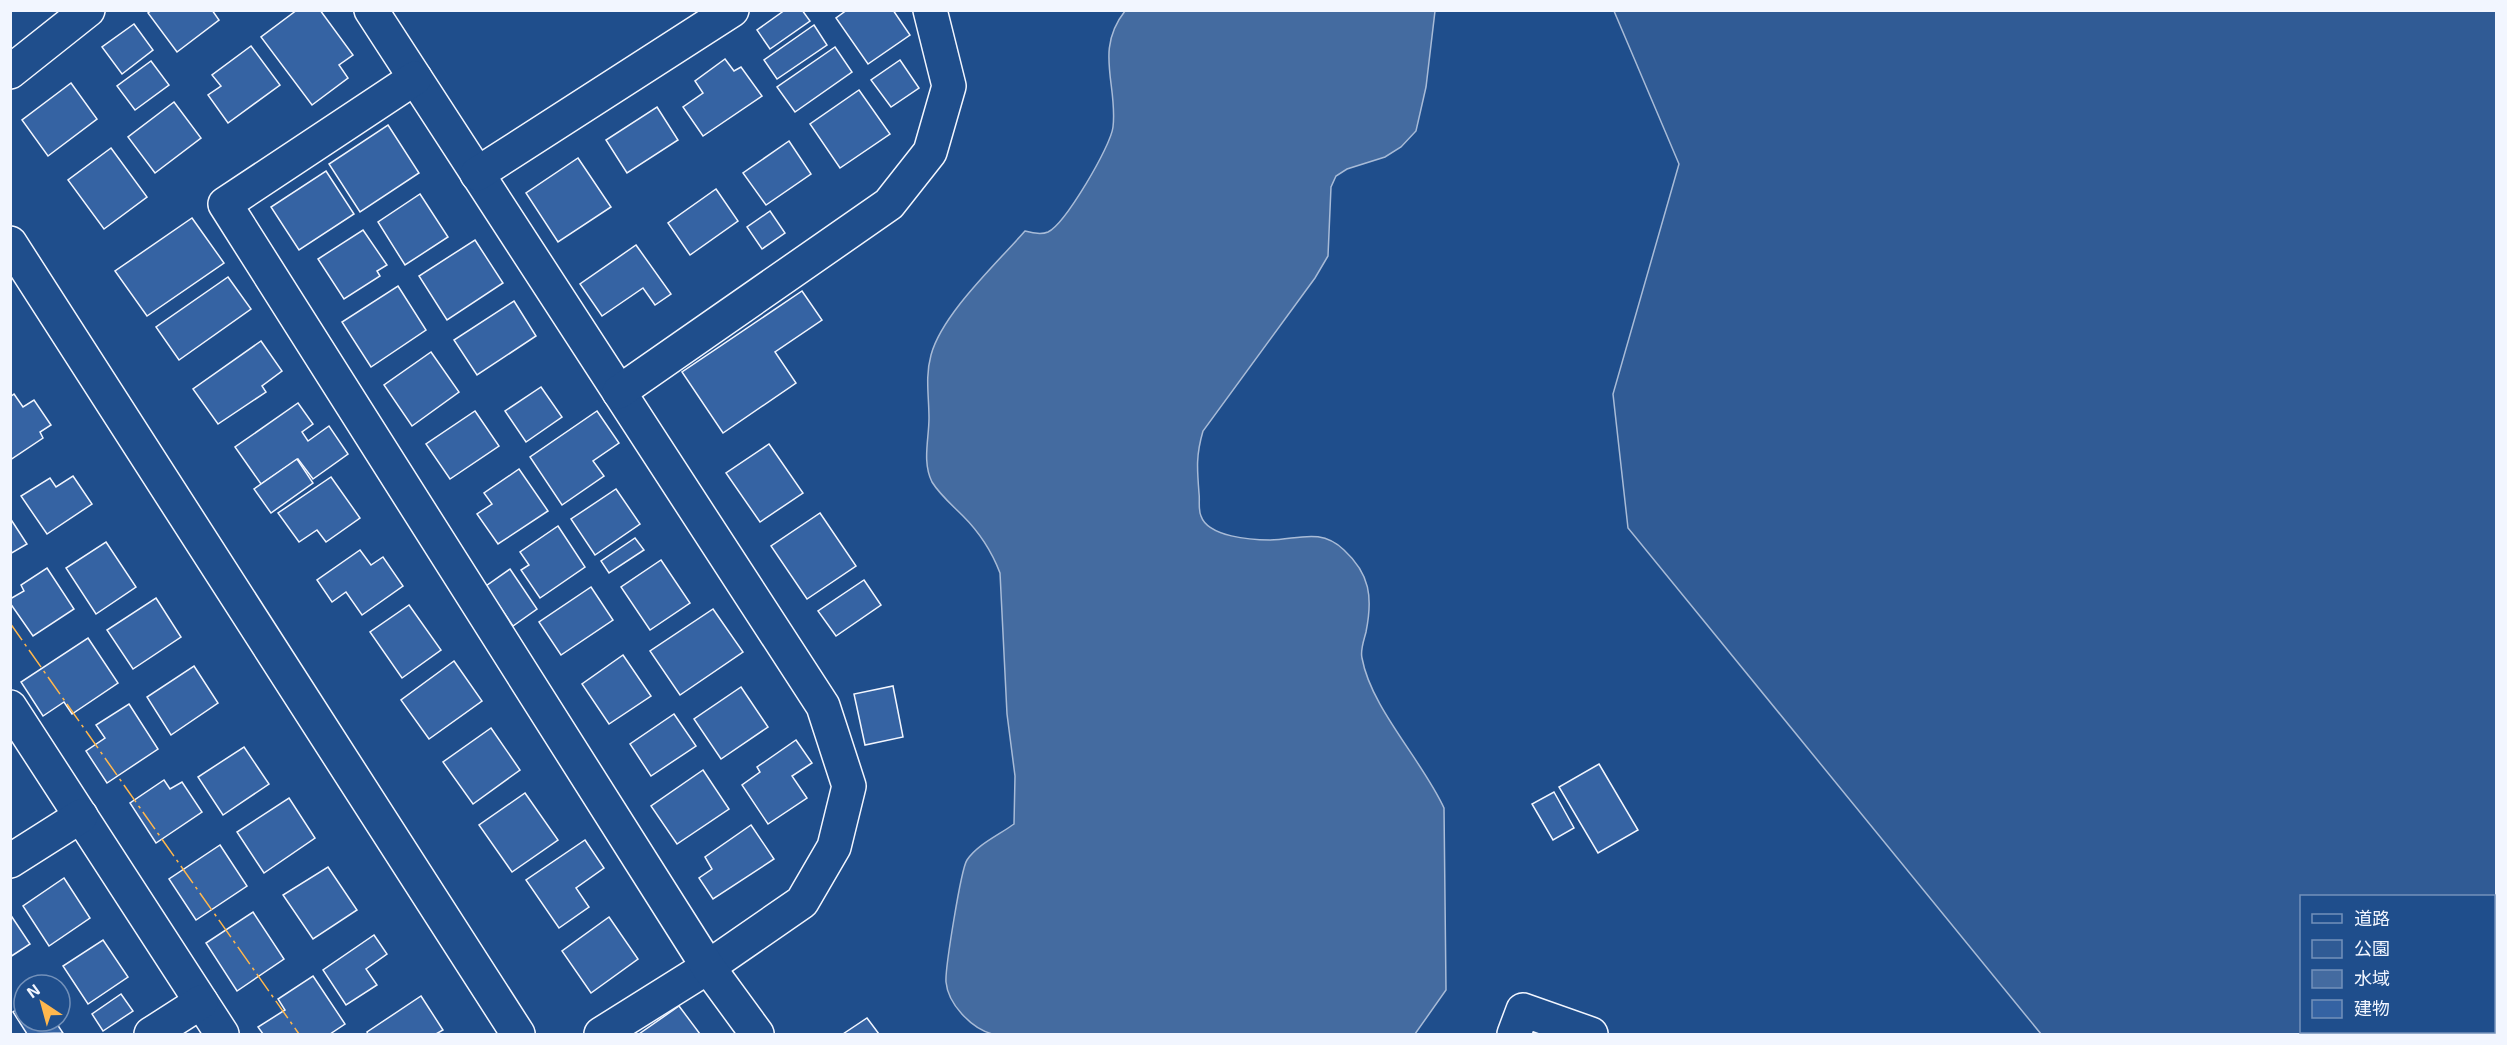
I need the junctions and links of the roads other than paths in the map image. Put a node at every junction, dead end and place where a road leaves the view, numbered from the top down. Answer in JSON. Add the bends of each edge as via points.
{"nodes":[{"id":1,"x":88,"y":10,"type":"edge"},
{"id":2,"x":371,"y":10,"type":"edge"},
{"id":3,"x":732,"y":10,"type":"edge"},
{"id":4,"x":930,"y":10,"type":"edge"},
{"id":5,"x":10,"y":72,"type":"edge"},
{"id":6,"x":415,"y":78,"type":"junction"},
{"id":7,"x":477,"y":174,"type":"junction"},
{"id":8,"x":10,"y":243,"type":"edge"},
{"id":9,"x":619,"y":392,"type":"junction"},
{"id":10,"x":10,"y":707,"type":"edge"},
{"id":11,"x":81,"y":816,"type":"junction"},
{"id":12,"x":10,"y":861,"type":"edge"},
{"id":13,"x":708,"y":967,"type":"junction"},
{"id":14,"x":201,"y":1002,"type":"junction"},
{"id":15,"x":151,"y":1035,"type":"edge"},
{"id":16,"x":222,"y":1035,"type":"edge"},
{"id":17,"x":518,"y":1035,"type":"edge"},
{"id":18,"x":602,"y":1035,"type":"edge"},
{"id":19,"x":757,"y":1035,"type":"edge"},
{"id":20,"x":1514,"y":1035,"type":"edge"},
{"id":21,"x":1591,"y":1035,"type":"edge"}],
"edges":[{"from":1,"to":5,"type":"street"},
{"from":2,"to":6,"type":"street"},
{"from":3,"to":7,"type":"street"},
{"from":4,"to":9,"type":"street","via":[[949,86],[930,152],[890,204]]},
{"from":6,"to":7,"type":"street"},
{"from":6,"to":13,"type":"street","via":[[225,204]]},
{"from":7,"to":9,"type":"street"},
{"from":8,"to":17,"type":"street"},
{"from":9,"to":13,"type":"street","via":[[823,706],[849,786],[834,847],[802,902]]},
{"from":10,"to":11,"type":"street"},
{"from":11,"to":12,"type":"street"},
{"from":11,"to":14,"type":"street"},
{"from":13,"to":18,"type":"street"},
{"from":13,"to":19,"type":"street"},
{"from":14,"to":15,"type":"street"},
{"from":14,"to":16,"type":"street"},
{"from":20,"to":21,"type":"street","via":[[1523,1010]]}]}
